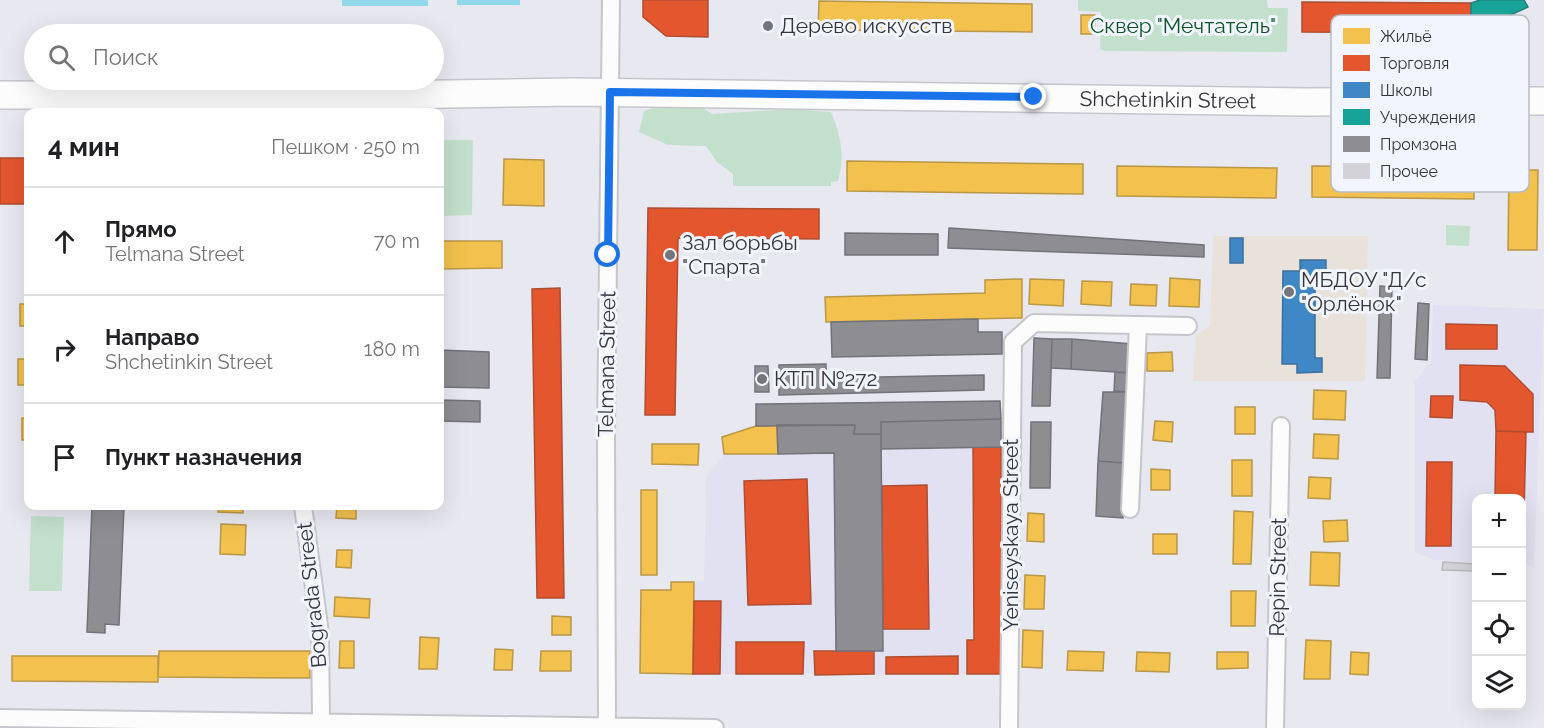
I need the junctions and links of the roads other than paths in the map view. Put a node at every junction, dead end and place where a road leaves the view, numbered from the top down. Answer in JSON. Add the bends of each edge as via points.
{"nodes":[{"id":1,"x":611,"y":0,"type":"edge"},
{"id":2,"x":610,"y":92,"type":"junction"},
{"id":3,"x":0,"y":95,"type":"edge"},
{"id":4,"x":1529,"y":101,"type":"edge"},
{"id":5,"x":1544,"y":101,"type":"edge"},
{"id":6,"x":1331,"y":102,"type":"edge"},
{"id":7,"x":1138,"y":325,"type":"junction"},
{"id":8,"x":1188,"y":326,"type":"dead end"},
{"id":9,"x":1281,"y":426,"type":"dead end"},
{"id":10,"x":1130,"y":509,"type":"dead end"},
{"id":11,"x":304,"y":510,"type":"edge"},
{"id":12,"x":0,"y":718,"type":"edge"},
{"id":13,"x":321,"y":722,"type":"junction"},
{"id":14,"x":276,"y":724,"type":"edge"},
{"id":15,"x":388,"y":725,"type":"edge"},
{"id":16,"x":607,"y":727,"type":"edge"},
{"id":17,"x":715,"y":728,"type":"edge"},
{"id":18,"x":1009,"y":728,"type":"edge"},
{"id":19,"x":1275,"y":728,"type":"edge"}],
"edges":[{"from":1,"to":2,"type":"street","name":"Telmana Street"},
{"from":2,"to":3,"type":"main road","name":"Shchetinkin Street"},
{"from":2,"to":6,"type":"main road","name":"Shchetinkin Street"},
{"from":2,"to":16,"type":"street","name":"Telmana Street"},
{"from":4,"to":5,"type":"main road","name":"Shchetinkin Street"},
{"from":7,"to":8,"type":"street"},
{"from":7,"to":10,"type":"street"},
{"from":7,"to":18,"type":"street","name":"Yeniseyskaya Street","via":[[1034,323],[1013,342]]},
{"from":9,"to":19,"type":"street","name":"Repin Street"},
{"from":11,"to":13,"type":"street","name":"Bograda Street","via":[[320,633]]},
{"from":12,"to":14,"type":"street"},
{"from":13,"to":14,"type":"street"},
{"from":13,"to":15,"type":"street"},
{"from":15,"to":16,"type":"street"},
{"from":16,"to":17,"type":"street"}]}
